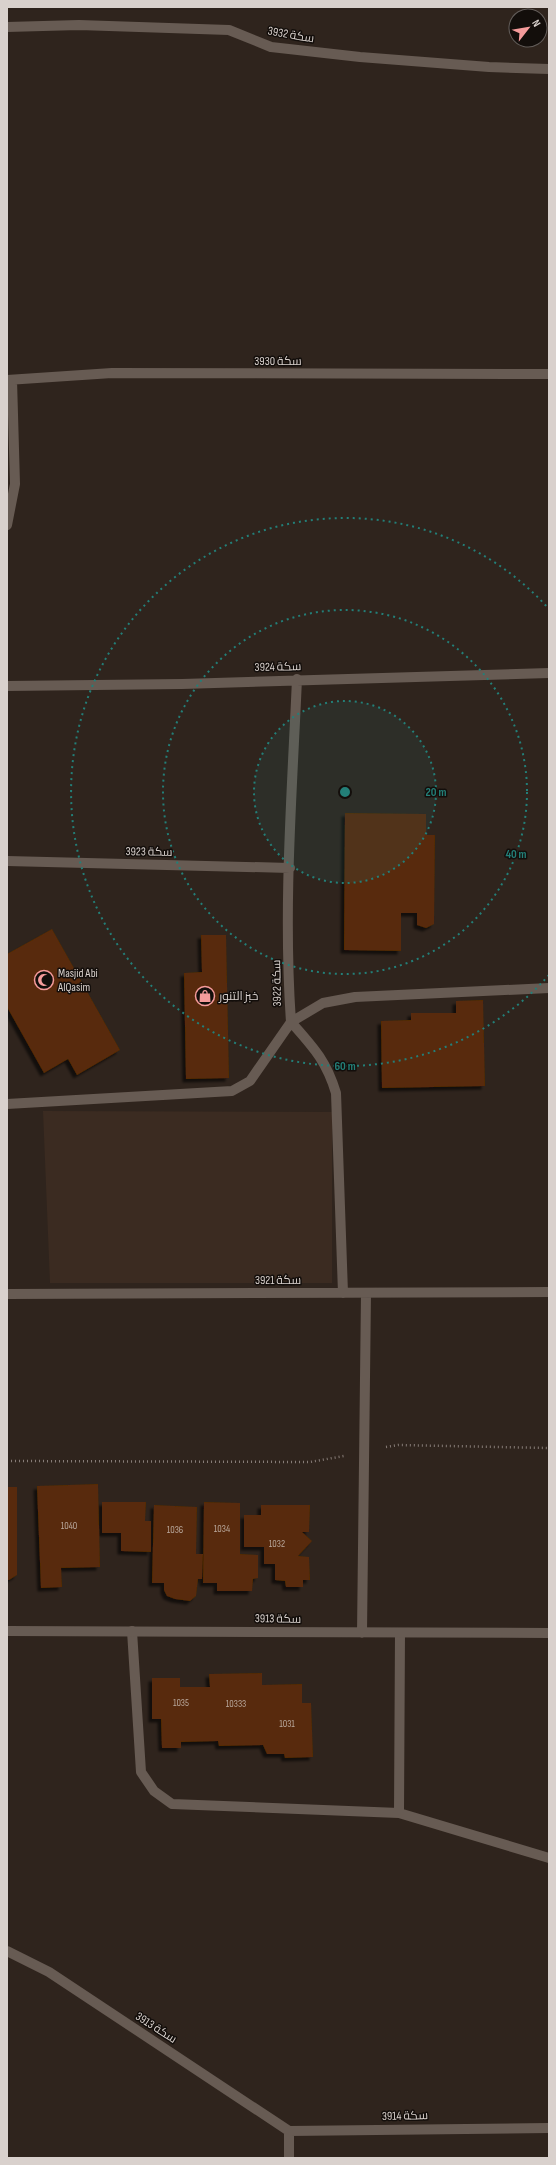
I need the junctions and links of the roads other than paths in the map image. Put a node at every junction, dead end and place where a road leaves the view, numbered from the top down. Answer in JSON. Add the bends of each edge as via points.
{"nodes":[{"id":1,"x":7,"y":27,"type":"edge"},
{"id":2,"x":549,"y":69,"type":"edge"},
{"id":3,"x":549,"y":374,"type":"edge"},
{"id":4,"x":9,"y":380,"type":"edge"},
{"id":5,"x":7,"y":525,"type":"edge"},
{"id":6,"x":549,"y":673,"type":"edge"},
{"id":7,"x":297,"y":679,"type":"junction"},
{"id":8,"x":7,"y":686,"type":"edge"},
{"id":9,"x":7,"y":861,"type":"edge"},
{"id":10,"x":290,"y":868,"type":"junction"},
{"id":11,"x":549,"y":988,"type":"edge"},
{"id":12,"x":291,"y":1022,"type":"junction"},
{"id":13,"x":7,"y":1104,"type":"edge"},
{"id":14,"x":549,"y":1292,"type":"edge"},
{"id":15,"x":343,"y":1293,"type":"junction"},
{"id":16,"x":7,"y":1294,"type":"edge"},
{"id":17,"x":366,"y":1294,"type":"junction"},
{"id":18,"x":7,"y":1631,"type":"edge"},
{"id":19,"x":132,"y":1631,"type":"junction"},
{"id":20,"x":362,"y":1633,"type":"junction"},
{"id":21,"x":400,"y":1633,"type":"junction"},
{"id":22,"x":549,"y":1633,"type":"edge"},
{"id":23,"x":399,"y":1813,"type":"junction"},
{"id":24,"x":549,"y":1858,"type":"edge"},
{"id":25,"x":7,"y":1951,"type":"edge"},
{"id":26,"x":549,"y":2128,"type":"edge"},
{"id":27,"x":289,"y":2131,"type":"junction"},
{"id":28,"x":289,"y":2158,"type":"edge"}],
"edges":[{"from":1,"to":2,"type":"street","name":"سكة 3932","via":[[79,25],[229,30],[278,48],[390,60]]},
{"from":3,"to":4,"type":"street","name":"سكة 3930","via":[[112,373]]},
{"from":4,"to":5,"type":"street","via":[[15,484]]},
{"from":6,"to":7,"type":"street","name":"سكة 3924"},
{"from":7,"to":8,"type":"street","name":"سكة 3924","via":[[182,684]]},
{"from":7,"to":10,"type":"street","name":"سكة 3922"},
{"from":9,"to":10,"type":"street","name":"سكة 3923"},
{"from":10,"to":12,"type":"street","name":"سكة 3922","via":[[288,988]]},
{"from":11,"to":12,"type":"street","name":"سكة 3922","via":[[355,997],[323,1003]]},
{"from":12,"to":13,"type":"street","via":[[250,1081],[232,1091]]},
{"from":12,"to":15,"type":"street","via":[[317,1051],[329,1070],[336,1093]]},
{"from":14,"to":17,"type":"street","name":"سكة 3921"},
{"from":15,"to":16,"type":"street","name":"سكة 3921"},
{"from":15,"to":17,"type":"street","name":"سكة 3921"},
{"from":17,"to":20,"type":"street"},
{"from":18,"to":19,"type":"street","name":"سكة 3913"},
{"from":19,"to":20,"type":"street","name":"سكة 3913"},
{"from":19,"to":23,"type":"street","via":[[141,1772],[154,1791],[166,1800],[172,1804]]},
{"from":20,"to":21,"type":"street","name":"سكة 3913"},
{"from":21,"to":22,"type":"street","name":"سكة 3913"},
{"from":21,"to":23,"type":"street"},
{"from":23,"to":24,"type":"street"},
{"from":25,"to":27,"type":"street","name":"سكة 3913","via":[[49,1972]]},
{"from":26,"to":27,"type":"street","name":"سكة 3914"},
{"from":27,"to":28,"type":"street"}]}
